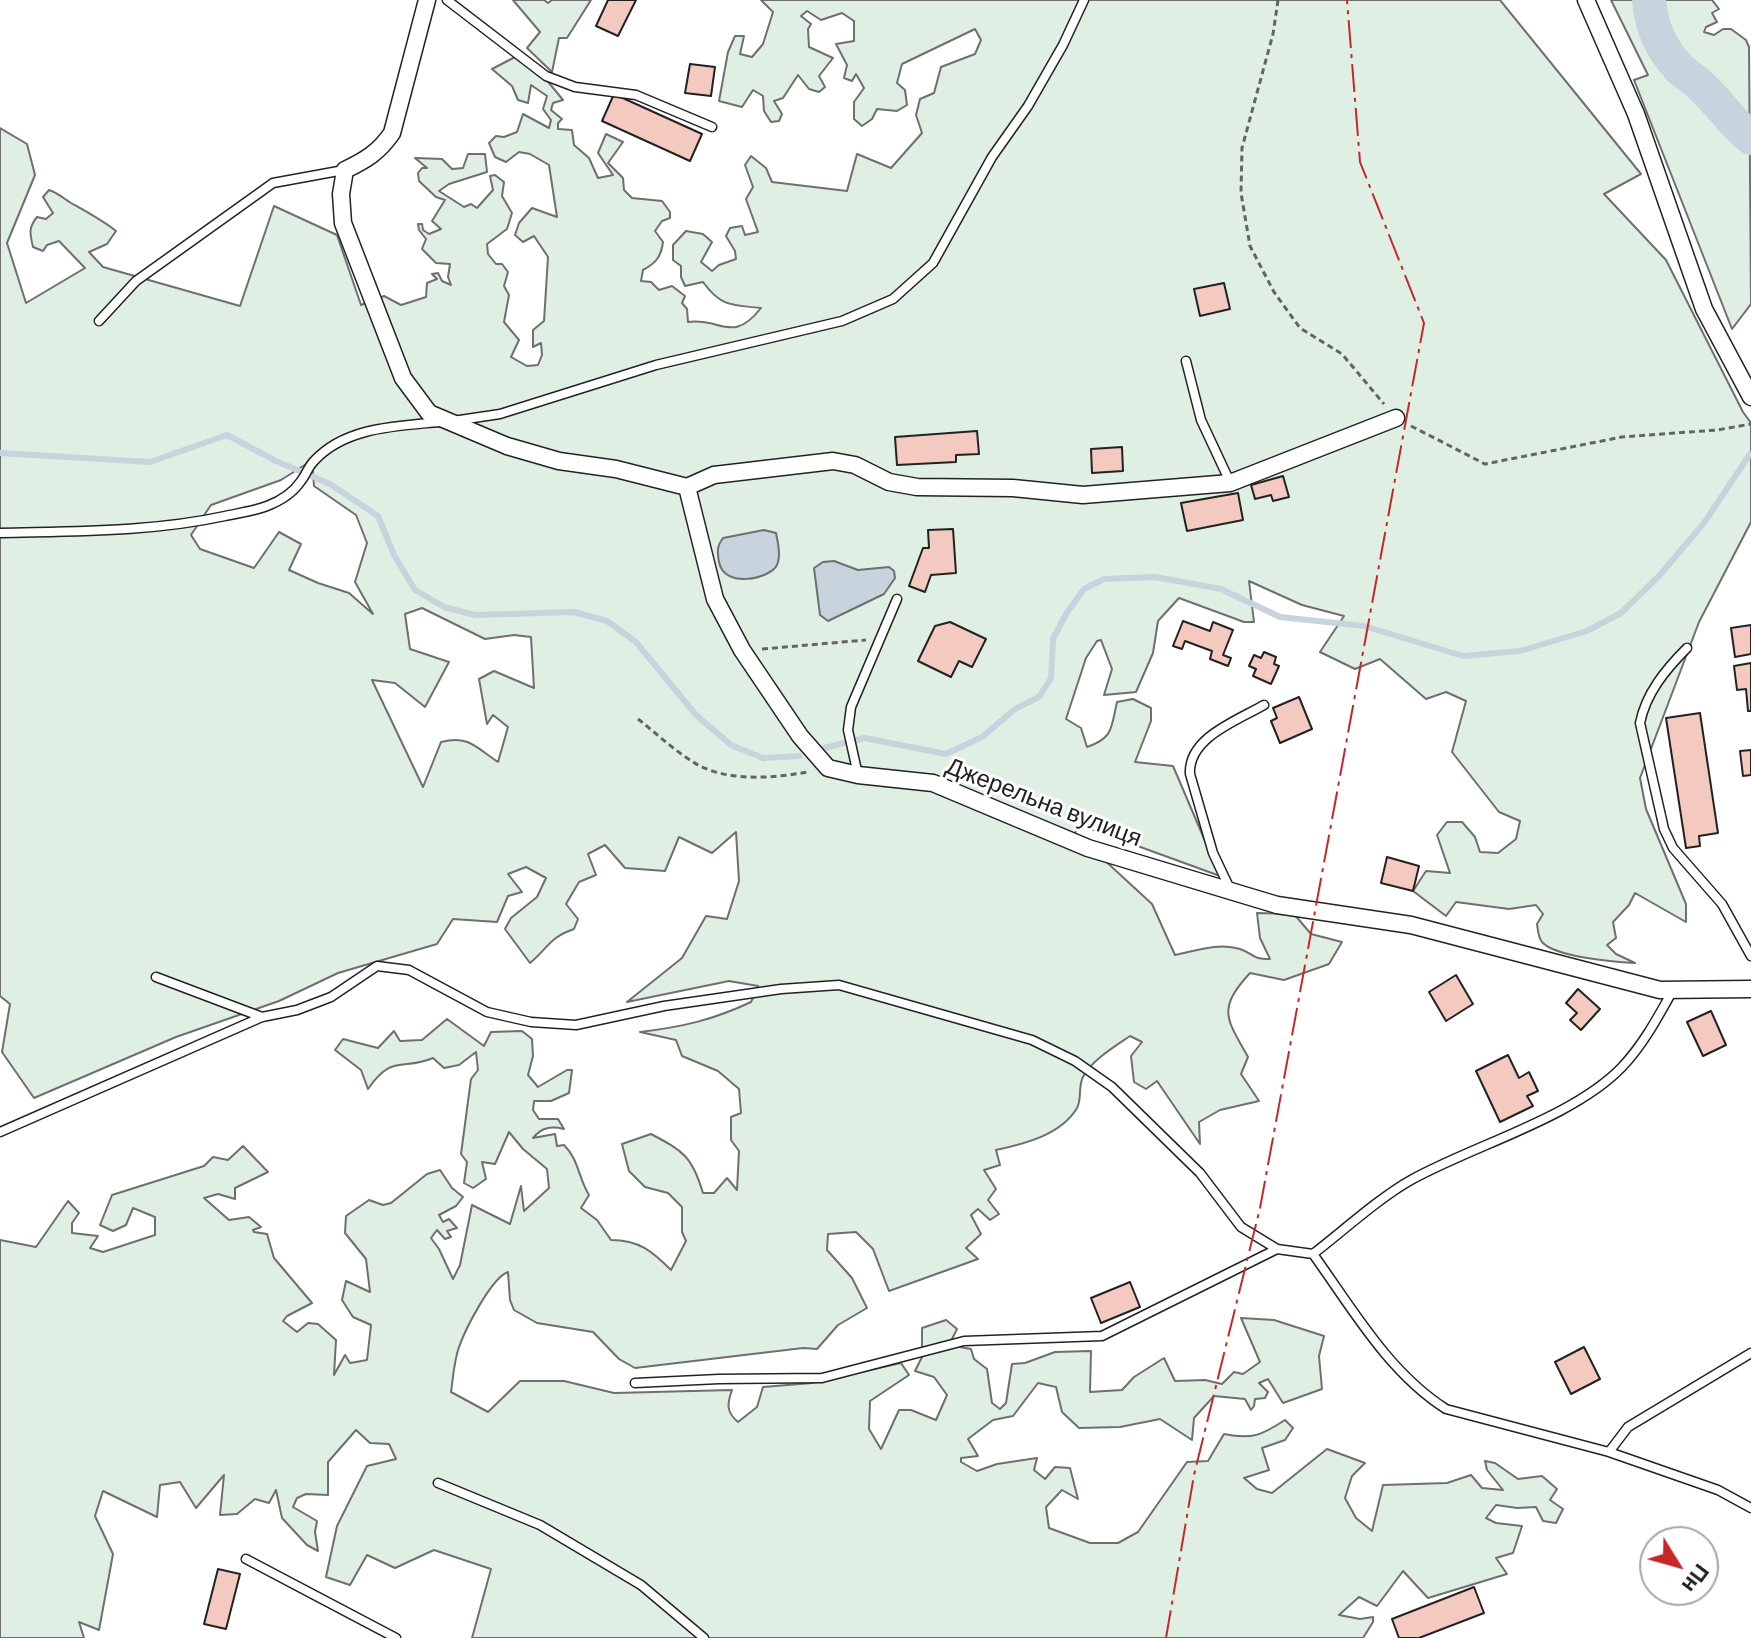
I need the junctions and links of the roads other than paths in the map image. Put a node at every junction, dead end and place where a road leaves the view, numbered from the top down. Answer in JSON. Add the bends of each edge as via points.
{"nodes":[{"id":1,"x":427,"y":0,"type":"edge"},
{"id":2,"x":447,"y":0,"type":"edge"},
{"id":3,"x":1084,"y":0,"type":"edge"},
{"id":4,"x":1586,"y":0,"type":"edge"},
{"id":5,"x":712,"y":127,"type":"dead end"},
{"id":6,"x":345,"y":170,"type":"junction"},
{"id":7,"x":99,"y":321,"type":"dead end"},
{"id":8,"x":1186,"y":361,"type":"dead end"},
{"id":9,"x":1751,"y":397,"type":"edge"},
{"id":10,"x":1396,"y":418,"type":"road end"},
{"id":11,"x":448,"y":421,"type":"junction"},
{"id":12,"x":1230,"y":483,"type":"junction"},
{"id":13,"x":687,"y":487,"type":"junction"},
{"id":14,"x":0,"y":533,"type":"edge"},
{"id":15,"x":897,"y":599,"type":"dead end"},
{"id":16,"x":1687,"y":648,"type":"dead end"},
{"id":17,"x":1264,"y":705,"type":"dead end"},
{"id":18,"x":858,"y":775,"type":"junction"},
{"id":19,"x":1232,"y":894,"type":"junction"},
{"id":20,"x":1751,"y":956,"type":"edge"},
{"id":21,"x":156,"y":977,"type":"dead end"},
{"id":22,"x":1751,"y":989,"type":"edge"},
{"id":23,"x":1674,"y":990,"type":"junction"},
{"id":24,"x":262,"y":1017,"type":"junction"},
{"id":25,"x":0,"y":1132,"type":"edge"},
{"id":26,"x":1277,"y":1249,"type":"junction"},
{"id":27,"x":1313,"y":1254,"type":"junction"},
{"id":28,"x":1751,"y":1353,"type":"edge"},
{"id":29,"x":635,"y":1383,"type":"dead end"},
{"id":30,"x":1609,"y":1452,"type":"junction"},
{"id":31,"x":438,"y":1483,"type":"dead end"},
{"id":32,"x":1751,"y":1508,"type":"edge"},
{"id":33,"x":246,"y":1559,"type":"dead end"},
{"id":34,"x":396,"y":1638,"type":"edge"},
{"id":35,"x":704,"y":1638,"type":"edge"}],
"edges":[{"from":1,"to":6,"type":"street","via":[[392,133],[368,159]]},
{"from":2,"to":5,"type":"lane","via":[[546,76],[575,87],[636,95]]},
{"from":3,"to":11,"type":"lane","via":[[1028,106],[992,157],[933,263],[893,299],[842,321],[656,365],[500,414]]},
{"from":4,"to":9,"type":"street","via":[[1636,114],[1704,309]]},
{"from":6,"to":7,"type":"lane","via":[[273,183],[136,281]]},
{"from":6,"to":11,"type":"street","via":[[343,223],[403,378],[429,413]]},
{"from":8,"to":12,"type":"lane","via":[[1201,420]]},
{"from":10,"to":12,"type":"street"},
{"from":11,"to":13,"type":"street","via":[[559,461]]},
{"from":11,"to":14,"type":"lane","via":[[358,434],[329,447],[284,499],[264,507],[193,523]]},
{"from":12,"to":13,"type":"street","via":[[1083,495],[917,487],[833,461],[714,475]]},
{"from":13,"to":18,"type":"street","name":"Джерельна вулиця","via":[[715,599],[742,650],[828,768]]},
{"from":15,"to":18,"type":"lane","via":[[851,707],[848,730]]},
{"from":16,"to":20,"type":"lane","via":[[1652,691],[1640,723],[1673,848],[1722,904]]},
{"from":17,"to":19,"type":"lane","via":[[1210,737],[1189,761],[1213,853]]},
{"from":18,"to":19,"type":"street","name":"Джерельна вулиця","via":[[933,783],[1088,848]]},
{"from":19,"to":23,"type":"street","name":"Джерельна вулиця","via":[[1411,925]]},
{"from":21,"to":24,"type":"lane"},
{"from":22,"to":23,"type":"street","name":"Джерельна вулиця"},
{"from":23,"to":27,"type":"lane","via":[[1643,1042],[1603,1083],[1559,1110],[1410,1181]]},
{"from":24,"to":25,"type":"lane"},
{"from":24,"to":26,"type":"lane","via":[[331,997],[377,966],[409,970],[487,1012],[576,1025],[664,1006],[839,985],[1032,1040],[1075,1061],[1112,1087],[1200,1173],[1241,1227]]},
{"from":26,"to":27,"type":"lane"},
{"from":26,"to":29,"type":"lane","via":[[1102,1336],[964,1341],[822,1378]]},
{"from":27,"to":30,"type":"lane","via":[[1384,1352],[1426,1396],[1446,1409]]},
{"from":28,"to":30,"type":"lane","via":[[1628,1427]]},
{"from":30,"to":32,"type":"lane","via":[[1718,1490]]},
{"from":31,"to":35,"type":"lane","via":[[540,1525],[641,1585]]},
{"from":33,"to":34,"type":"lane"}]}
